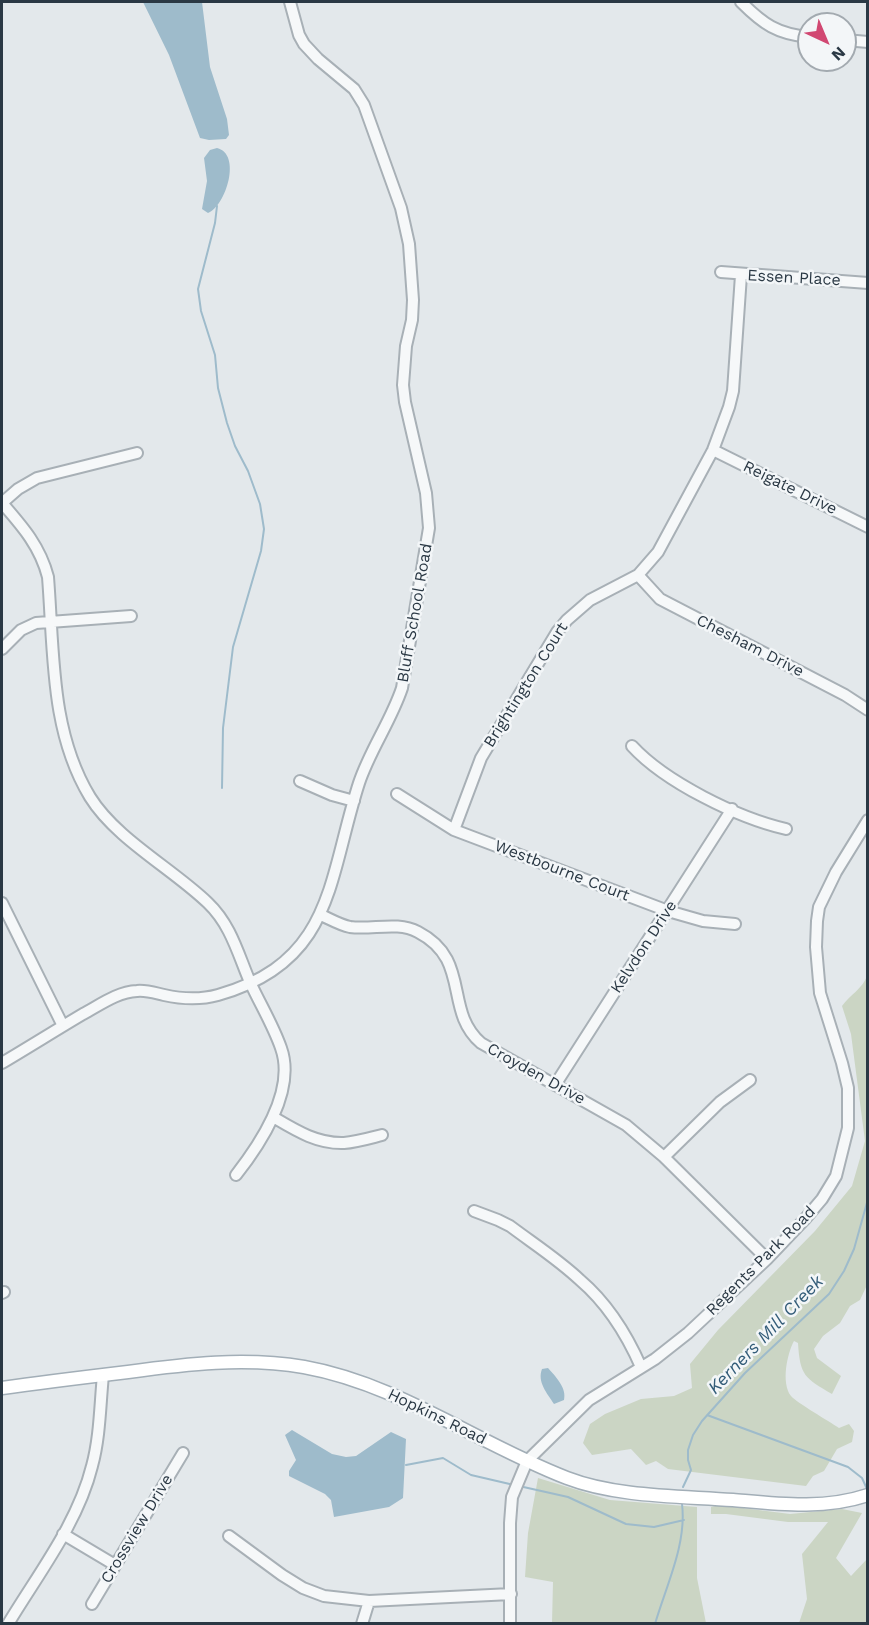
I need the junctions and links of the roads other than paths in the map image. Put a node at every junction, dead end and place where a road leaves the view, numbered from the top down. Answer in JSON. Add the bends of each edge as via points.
{"nodes":[{"id":1,"x":290,"y":2,"type":"edge"},
{"id":2,"x":741,"y":2,"type":"edge"},
{"id":3,"x":797,"y":36,"type":"edge"},
{"id":4,"x":722,"y":272,"type":"dead end"},
{"id":5,"x":741,"y":275,"type":"junction"},
{"id":6,"x":867,"y":283,"type":"edge"},
{"id":7,"x":713,"y":450,"type":"junction"},
{"id":8,"x":137,"y":453,"type":"dead end"},
{"id":9,"x":2,"y":503,"type":"edge"},
{"id":10,"x":867,"y":527,"type":"edge"},
{"id":11,"x":638,"y":575,"type":"junction"},
{"id":12,"x":131,"y":616,"type":"dead end"},
{"id":13,"x":50,"y":621,"type":"junction"},
{"id":14,"x":2,"y":650,"type":"edge"},
{"id":15,"x":867,"y":710,"type":"edge"},
{"id":16,"x":632,"y":746,"type":"dead end"},
{"id":17,"x":300,"y":781,"type":"dead end"},
{"id":18,"x":397,"y":794,"type":"dead end"},
{"id":19,"x":354,"y":801,"type":"junction"},
{"id":20,"x":732,"y":809,"type":"junction"},
{"id":21,"x":867,"y":820,"type":"edge"},
{"id":22,"x":786,"y":829,"type":"dead end"},
{"id":23,"x":454,"y":830,"type":"junction"},
{"id":24,"x":2,"y":903,"type":"edge"},
{"id":25,"x":668,"y":911,"type":"junction"},
{"id":26,"x":321,"y":915,"type":"junction"},
{"id":27,"x":735,"y":924,"type":"dead end"},
{"id":28,"x":250,"y":982,"type":"junction"},
{"id":29,"x":63,"y":1026,"type":"junction"},
{"id":30,"x":2,"y":1063,"type":"edge"},
{"id":31,"x":750,"y":1080,"type":"dead end"},
{"id":32,"x":555,"y":1085,"type":"junction"},
{"id":33,"x":273,"y":1117,"type":"junction"},
{"id":34,"x":382,"y":1135,"type":"dead end"},
{"id":35,"x":664,"y":1157,"type":"junction"},
{"id":36,"x":236,"y":1175,"type":"dead end"},
{"id":37,"x":474,"y":1211,"type":"dead end"},
{"id":38,"x":767,"y":1259,"type":"junction"},
{"id":39,"x":641,"y":1366,"type":"junction"},
{"id":40,"x":102,"y":1375,"type":"junction"},
{"id":41,"x":2,"y":1388,"type":"edge"},
{"id":42,"x":183,"y":1453,"type":"dead end"},
{"id":43,"x":526,"y":1461,"type":"junction"},
{"id":44,"x":867,"y":1495,"type":"edge"},
{"id":45,"x":63,"y":1534,"type":"junction"},
{"id":46,"x":229,"y":1536,"type":"dead end"},
{"id":47,"x":115,"y":1565,"type":"junction"},
{"id":48,"x":511,"y":1594,"type":"junction"},
{"id":49,"x":369,"y":1601,"type":"junction"},
{"id":50,"x":92,"y":1604,"type":"dead end"},
{"id":51,"x":8,"y":1623,"type":"edge"},
{"id":52,"x":362,"y":1623,"type":"edge"},
{"id":53,"x":510,"y":1623,"type":"edge"}],
"edges":[{"from":1,"to":19,"type":"street","name":"Bluff School Road","via":[[304,44],[354,88],[364,105],[406,224],[412,270],[412,320],[403,385],[426,493],[429,528],[402,688],[366,765]]},
{"from":2,"to":3,"type":"street","via":[[773,29]]},
{"from":4,"to":5,"type":"street","name":"Essen Place"},
{"from":5,"to":6,"type":"street","name":"Essen Place"},
{"from":5,"to":7,"type":"street","name":"Brightington Court","via":[[733,391]]},
{"from":7,"to":10,"type":"street","name":"Reigate Drive"},
{"from":7,"to":11,"type":"street","name":"Brightington Court","via":[[666,540]]},
{"from":8,"to":9,"type":"street","via":[[37,478]]},
{"from":9,"to":13,"type":"street","via":[[30,535],[44,563]]},
{"from":11,"to":15,"type":"street","name":"Chesham Drive","via":[[660,599]]},
{"from":11,"to":23,"type":"street","name":"Brightington Court","via":[[590,600],[557,632],[481,758]]},
{"from":12,"to":13,"type":"street"},
{"from":13,"to":14,"type":"street","via":[[21,630]]},
{"from":13,"to":28,"type":"street","via":[[62,728],[91,799],[127,837],[220,916],[228,926]]},
{"from":16,"to":20,"type":"street","via":[[676,782]]},
{"from":17,"to":19,"type":"street"},
{"from":18,"to":23,"type":"street","name":"Westbourne Court"},
{"from":19,"to":26,"type":"street","name":"Bluff School Road"},
{"from":20,"to":22,"type":"street"},
{"from":20,"to":25,"type":"street","name":"Kelvdon Drive"},
{"from":21,"to":38,"type":"street","name":"Regents Park Road","via":[[836,872],[819,907],[817,921],[820,993],[848,1088],[846,1141],[829,1188]]},
{"from":23,"to":25,"type":"street","name":"Westbourne Court"},
{"from":24,"to":29,"type":"street"},
{"from":25,"to":27,"type":"street","name":"Westbourne Court","via":[[703,921]]},
{"from":25,"to":32,"type":"street","name":"Kelvdon Drive"},
{"from":26,"to":28,"type":"street","name":"Bluff School Road","via":[[291,955]]},
{"from":26,"to":32,"type":"street","name":"Croyden Drive","via":[[350,927],[402,927],[427,938],[449,962],[463,1020],[473,1037]]},
{"from":28,"to":29,"type":"street","name":"Bluff School Road","via":[[199,999],[139,991],[126,993]]},
{"from":28,"to":33,"type":"street","via":[[282,1050],[285,1067]]},
{"from":29,"to":30,"type":"street","name":"Bluff School Road"},
{"from":31,"to":35,"type":"street","via":[[720,1102]]},
{"from":32,"to":35,"type":"street","name":"Croyden Drive","via":[[626,1125]]},
{"from":33,"to":34,"type":"street","via":[[310,1138],[330,1142]]},
{"from":33,"to":36,"type":"street"},
{"from":35,"to":38,"type":"street","name":"Croyden Drive"},
{"from":37,"to":39,"type":"street","via":[[510,1226],[581,1280],[621,1328]]},
{"from":38,"to":39,"type":"street","name":"Regents Park Road","via":[[671,1348]]},
{"from":39,"to":43,"type":"street","name":"Regents Park Road","via":[[589,1400]]},
{"from":40,"to":41,"type":"main road","name":"Hopkins Road"},
{"from":40,"to":43,"type":"main road","name":"Hopkins Road","via":[[194,1363],[252,1362],[303,1367],[348,1377],[392,1394]]},
{"from":40,"to":45,"type":"street","via":[[93,1465]]},
{"from":42,"to":47,"type":"street","name":"Crossview Drive"},
{"from":43,"to":44,"type":"main road","name":"Hopkins Road","via":[[568,1479],[640,1492],[809,1505],[850,1501]]},
{"from":43,"to":48,"type":"street","via":[[516,1485],[510,1523]]},
{"from":45,"to":47,"type":"street"},
{"from":45,"to":51,"type":"street"},
{"from":46,"to":49,"type":"street","via":[[303,1588],[324,1596]]},
{"from":47,"to":50,"type":"street","name":"Crossview Drive"},
{"from":48,"to":49,"type":"street"},
{"from":48,"to":53,"type":"street"},
{"from":49,"to":52,"type":"street"}]}
